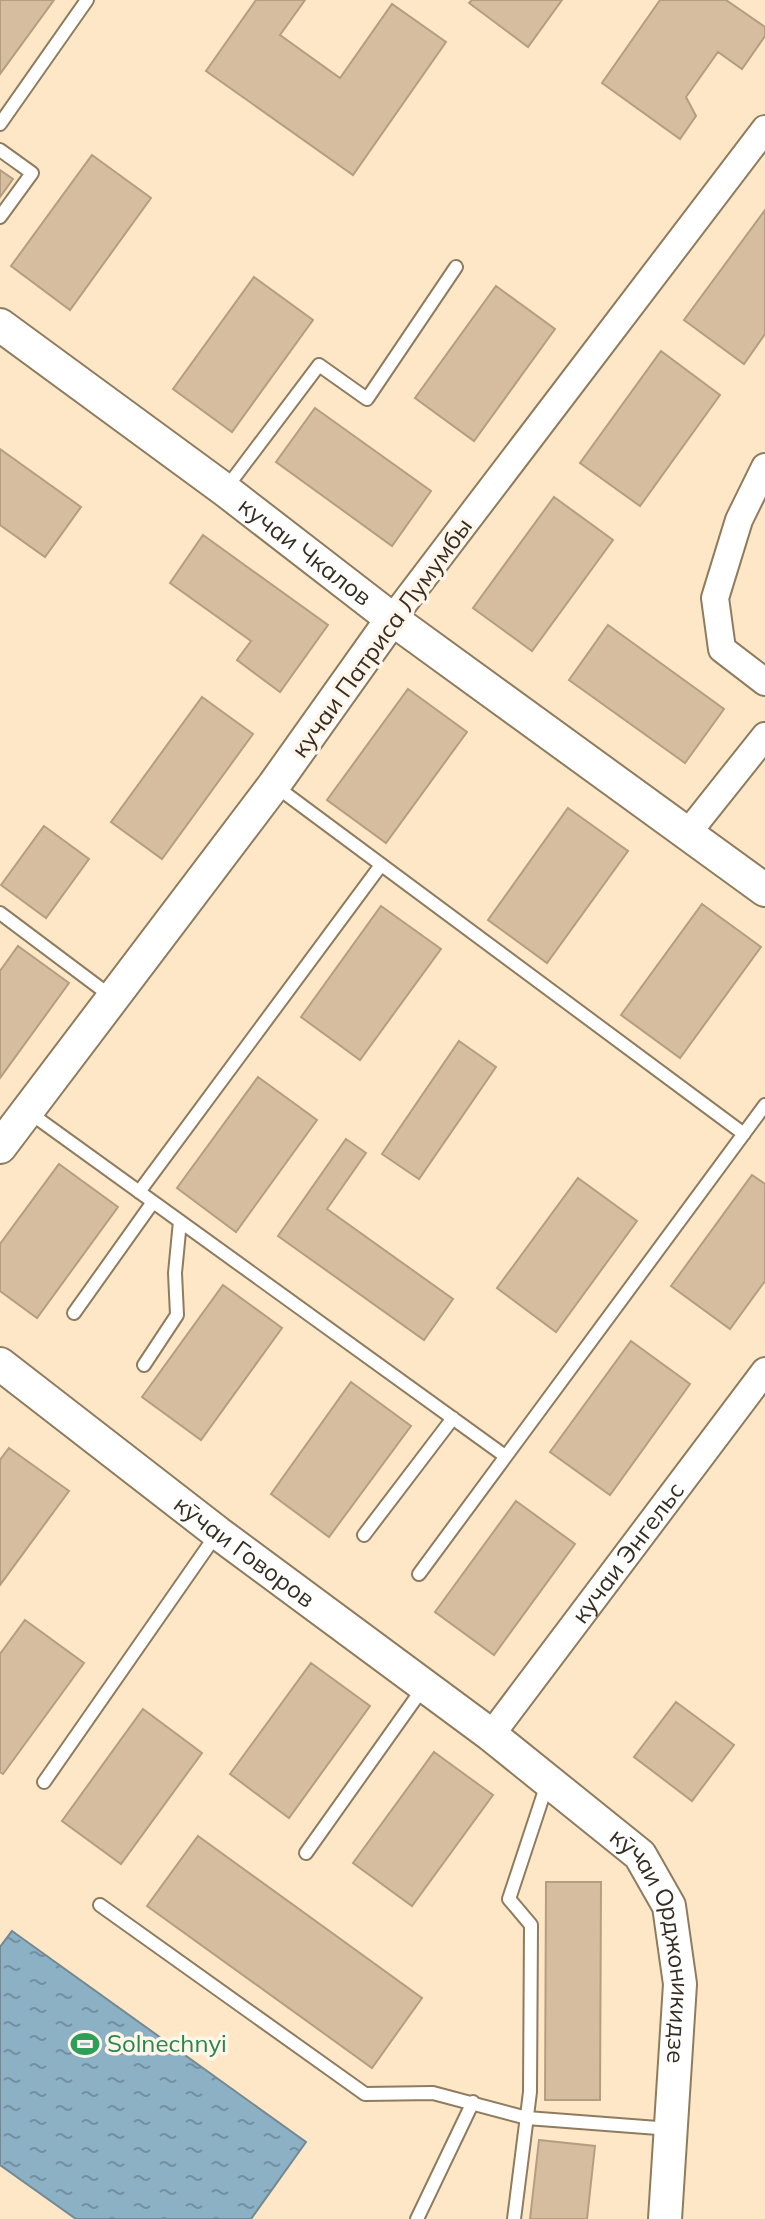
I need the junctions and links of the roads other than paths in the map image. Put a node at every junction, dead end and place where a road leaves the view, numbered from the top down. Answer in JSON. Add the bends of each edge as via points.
{"nodes":[{"id":1,"x":87,"y":0,"type":"edge"},
{"id":2,"x":0,"y":124,"type":"edge"},
{"id":3,"x":765,"y":129,"type":"edge"},
{"id":4,"x":0,"y":150,"type":"edge"},
{"id":5,"x":0,"y":217,"type":"edge"},
{"id":6,"x":456,"y":267,"type":"dead end"},
{"id":7,"x":0,"y":325,"type":"edge"},
{"id":8,"x":765,"y":467,"type":"edge"},
{"id":9,"x":225,"y":490,"type":"junction"},
{"id":10,"x":392,"y":619,"type":"junction"},
{"id":11,"x":765,"y":682,"type":"edge"},
{"id":12,"x":765,"y":736,"type":"edge"},
{"id":13,"x":274,"y":785,"type":"junction"},
{"id":14,"x":687,"y":834,"type":"junction"},
{"id":15,"x":381,"y":865,"type":"junction"},
{"id":16,"x":765,"y":890,"type":"edge"},
{"id":17,"x":0,"y":913,"type":"edge"},
{"id":18,"x":112,"y":997,"type":"junction"},
{"id":19,"x":765,"y":1105,"type":"edge"},
{"id":20,"x":27,"y":1111,"type":"junction"},
{"id":21,"x":744,"y":1134,"type":"junction"},
{"id":22,"x":0,"y":1147,"type":"edge"},
{"id":23,"x":139,"y":1192,"type":"junction"},
{"id":24,"x":153,"y":1202,"type":"junction"},
{"id":25,"x":180,"y":1221,"type":"junction"},
{"id":26,"x":74,"y":1313,"type":"dead end"},
{"id":27,"x":144,"y":1365,"type":"dead end"},
{"id":28,"x":765,"y":1371,"type":"edge"},
{"id":29,"x":4,"y":1374,"type":"edge"},
{"id":30,"x":453,"y":1418,"type":"junction"},
{"id":31,"x":505,"y":1456,"type":"junction"},
{"id":32,"x":218,"y":1533,"type":"junction"},
{"id":33,"x":364,"y":1535,"type":"dead end"},
{"id":34,"x":419,"y":1574,"type":"dead end"},
{"id":35,"x":425,"y":1685,"type":"junction"},
{"id":36,"x":491,"y":1735,"type":"junction"},
{"id":37,"x":548,"y":1781,"type":"junction"},
{"id":38,"x":44,"y":1782,"type":"dead end"},
{"id":39,"x":306,"y":1853,"type":"dead end"},
{"id":40,"x":100,"y":1905,"type":"dead end"},
{"id":41,"x":473,"y":2102,"type":"junction"},
{"id":42,"x":527,"y":2118,"type":"junction"},
{"id":43,"x":671,"y":2129,"type":"junction"},
{"id":44,"x":417,"y":2219,"type":"edge"},
{"id":45,"x":514,"y":2219,"type":"edge"},
{"id":46,"x":665,"y":2219,"type":"edge"}],
"edges":[{"from":1,"to":2,"type":"lane"},
{"from":3,"to":10,"type":"street","name":"кучаи Патриса Лумумбы"},
{"from":4,"to":5,"type":"lane","via":[[32,173]]},
{"from":6,"to":9,"type":"lane","via":[[367,399],[319,365]]},
{"from":7,"to":9,"type":"street","name":"кучаи Чкалов"},
{"from":8,"to":11,"type":"street","via":[[739,520],[715,598],[722,649]]},
{"from":9,"to":10,"type":"street","name":"кучаи Чкалов"},
{"from":10,"to":13,"type":"street","name":"кучаи Патриса Лумумбы"},
{"from":10,"to":14,"type":"street","name":"кучаи Чкалов"},
{"from":12,"to":14,"type":"street"},
{"from":13,"to":15,"type":"lane"},
{"from":13,"to":18,"type":"street","name":"кучаи Патриса Лумумбы"},
{"from":14,"to":16,"type":"street","name":"кучаи Чкалов"},
{"from":15,"to":21,"type":"lane"},
{"from":15,"to":23,"type":"lane"},
{"from":17,"to":18,"type":"lane"},
{"from":18,"to":20,"type":"street","name":"кучаи Патриса Лумумбы"},
{"from":19,"to":21,"type":"lane"},
{"from":20,"to":22,"type":"street","name":"кучаи Патриса Лумумбы"},
{"from":20,"to":23,"type":"lane"},
{"from":21,"to":31,"type":"lane"},
{"from":23,"to":24,"type":"lane"},
{"from":24,"to":25,"type":"lane"},
{"from":24,"to":26,"type":"lane"},
{"from":25,"to":27,"type":"lane","via":[[177,1315]]},
{"from":25,"to":30,"type":"lane"},
{"from":28,"to":36,"type":"street","name":"кучаи Энгельс"},
{"from":29,"to":32,"type":"street","name":"кӯчаи Говоров"},
{"from":30,"to":31,"type":"lane"},
{"from":30,"to":33,"type":"lane"},
{"from":31,"to":34,"type":"lane"},
{"from":32,"to":35,"type":"street","name":"кӯчаи Говоров"},
{"from":32,"to":38,"type":"lane"},
{"from":35,"to":36,"type":"street","name":"кӯчаи Говоров"},
{"from":35,"to":39,"type":"lane"},
{"from":36,"to":37,"type":"street","name":"кӯчаи Орджоникидзе"},
{"from":37,"to":42,"type":"lane","via":[[509,1899],[531,1925]]},
{"from":37,"to":43,"type":"street","name":"кӯчаи Орджоникидзе","via":[[640,1855],[669,1906],[680,1984]]},
{"from":40,"to":41,"type":"lane","via":[[365,2094],[433,2093]]},
{"from":41,"to":42,"type":"lane"},
{"from":41,"to":44,"type":"lane"},
{"from":42,"to":43,"type":"lane"},
{"from":42,"to":45,"type":"lane"},
{"from":43,"to":46,"type":"street","name":"кӯчаи Орджоникидзе"}]}
